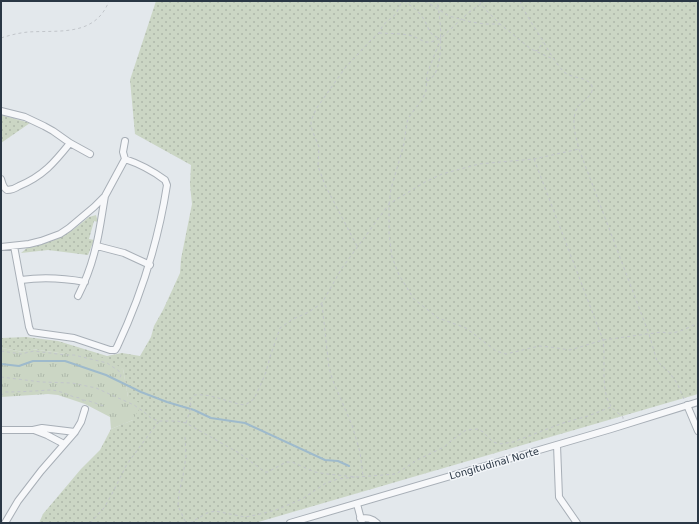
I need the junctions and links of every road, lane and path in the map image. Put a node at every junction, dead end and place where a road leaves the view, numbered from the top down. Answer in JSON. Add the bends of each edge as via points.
{"nodes":[{"id":1,"x":109,"y":1,"type":"edge"},
{"id":2,"x":403,"y":1,"type":"edge"},
{"id":3,"x":424,"y":1,"type":"edge"},
{"id":4,"x":437,"y":1,"type":"edge"},
{"id":5,"x":478,"y":1,"type":"edge"},
{"id":6,"x":485,"y":1,"type":"edge"},
{"id":7,"x":520,"y":1,"type":"edge"},
{"id":8,"x":481,"y":4,"type":"junction"},
{"id":9,"x":438,"y":9,"type":"junction"},
{"id":10,"x":461,"y":20,"type":"junction"},
{"id":11,"x":500,"y":24,"type":"junction"},
{"id":12,"x":379,"y":33,"type":"junction"},
{"id":13,"x":1,"y":38,"type":"edge"},
{"id":14,"x":441,"y":38,"type":"junction"},
{"id":15,"x":544,"y":42,"type":"junction"},
{"id":16,"x":535,"y":52,"type":"junction"},
{"id":17,"x":554,"y":60,"type":"junction"},
{"id":18,"x":426,"y":82,"type":"junction"},
{"id":19,"x":1,"y":111,"type":"edge"},
{"id":20,"x":125,"y":141,"type":"dead end"},
{"id":21,"x":70,"y":143,"type":"junction"},
{"id":22,"x":579,"y":149,"type":"junction"},
{"id":23,"x":90,"y":154,"type":"dead end"},
{"id":24,"x":125,"y":159,"type":"junction"},
{"id":25,"x":534,"y":159,"type":"junction"},
{"id":26,"x":1,"y":179,"type":"edge"},
{"id":27,"x":105,"y":196,"type":"junction"},
{"id":28,"x":389,"y":204,"type":"junction"},
{"id":29,"x":88,"y":213,"type":"junction"},
{"id":30,"x":101,"y":220,"type":"junction"},
{"id":31,"x":14,"y":246,"type":"junction"},
{"id":32,"x":96,"y":246,"type":"junction"},
{"id":33,"x":1,"y":247,"type":"edge"},
{"id":34,"x":357,"y":247,"type":"junction"},
{"id":35,"x":150,"y":265,"type":"junction"},
{"id":36,"x":21,"y":280,"type":"junction"},
{"id":37,"x":85,"y":282,"type":"junction"},
{"id":38,"x":78,"y":296,"type":"dead end"},
{"id":39,"x":322,"y":303,"type":"junction"},
{"id":40,"x":698,"y":323,"type":"edge"},
{"id":41,"x":649,"y":334,"type":"junction"},
{"id":42,"x":603,"y":340,"type":"junction"},
{"id":43,"x":1,"y":350,"type":"edge"},
{"id":44,"x":1,"y":377,"type":"edge"},
{"id":45,"x":120,"y":378,"type":"dead end"},
{"id":46,"x":1,"y":396,"type":"edge"},
{"id":47,"x":83,"y":400,"type":"junction"},
{"id":48,"x":698,"y":402,"type":"edge"},
{"id":49,"x":687,"y":405,"type":"junction"},
{"id":50,"x":104,"y":406,"type":"dead end"},
{"id":51,"x":611,"y":407,"type":"junction"},
{"id":52,"x":85,"y":409,"type":"joint"},
{"id":53,"x":160,"y":421,"type":"junction"},
{"id":54,"x":186,"y":423,"type":"junction"},
{"id":55,"x":623,"y":426,"type":"junction"},
{"id":56,"x":1,"y":430,"type":"edge"},
{"id":57,"x":32,"y":430,"type":"junction"},
{"id":58,"x":698,"y":431,"type":"edge"},
{"id":59,"x":75,"y":432,"type":"junction"},
{"id":60,"x":186,"y":437,"type":"dead end"},
{"id":61,"x":64,"y":444,"type":"junction"},
{"id":62,"x":557,"y":445,"type":"junction"},
{"id":63,"x":363,"y":476,"type":"junction"},
{"id":64,"x":358,"y":477,"type":"junction"},
{"id":65,"x":357,"y":504,"type":"junction"},
{"id":66,"x":361,"y":521,"type":"edge"},
{"id":67,"x":5,"y":523,"type":"edge"},
{"id":68,"x":90,"y":523,"type":"edge"},
{"id":69,"x":186,"y":523,"type":"edge"},
{"id":70,"x":190,"y":523,"type":"edge"},
{"id":71,"x":290,"y":523,"type":"edge"},
{"id":72,"x":377,"y":523,"type":"edge"},
{"id":73,"x":577,"y":523,"type":"edge"}],
"edges":[{"from":1,"to":13,"type":"path","via":[[105,10],[87,26],[70,31],[26,32]]},
{"from":2,"to":12,"type":"path","via":[[396,14],[383,25]]},
{"from":2,"to":14,"type":"path","via":[[424,18],[432,35]]},
{"from":3,"to":9,"type":"path"},
{"from":4,"to":9,"type":"path"},
{"from":5,"to":8,"type":"path"},
{"from":6,"to":8,"type":"path"},
{"from":7,"to":15,"type":"path"},
{"from":8,"to":10,"type":"path"},
{"from":8,"to":11,"type":"path"},
{"from":9,"to":10,"type":"path"},
{"from":9,"to":14,"type":"path"},
{"from":10,"to":11,"type":"path"},
{"from":10,"to":14,"type":"path"},
{"from":11,"to":16,"type":"path"},
{"from":12,"to":14,"type":"path","via":[[413,36],[428,42]]},
{"from":12,"to":34,"type":"path","via":[[345,68],[316,108],[311,125],[319,147],[318,166],[325,185]]},
{"from":14,"to":18,"type":"path"},
{"from":14,"to":18,"type":"path","via":[[439,64],[435,75]]},
{"from":15,"to":16,"type":"path"},
{"from":15,"to":17,"type":"path"},
{"from":16,"to":17,"type":"path"},
{"from":17,"to":22,"type":"path","via":[[568,75],[587,80],[591,85],[589,96],[577,108],[574,116],[573,126]]},
{"from":18,"to":28,"type":"path","via":[[423,98],[407,122]]},
{"from":19,"to":21,"type":"street","via":[[34,121]]},
{"from":20,"to":24,"type":"street"},
{"from":21,"to":23,"type":"street"},
{"from":21,"to":26,"type":"street","via":[[46,171],[28,183],[8,190],[3,186]]},
{"from":22,"to":25,"type":"path"},
{"from":22,"to":41,"type":"path"},
{"from":24,"to":27,"type":"street"},
{"from":24,"to":35,"type":"street","via":[[156,174],[165,180],[167,185]]},
{"from":25,"to":28,"type":"path","via":[[479,164],[442,174]]},
{"from":25,"to":42,"type":"path"},
{"from":27,"to":29,"type":"street"},
{"from":27,"to":30,"type":"street"},
{"from":28,"to":34,"type":"path"},
{"from":28,"to":42,"type":"path","via":[[392,257],[399,275],[414,299],[438,318],[466,328],[496,351],[506,354],[540,346],[570,350]]},
{"from":29,"to":30,"type":"street","via":[[96,212]]},
{"from":29,"to":31,"type":"street","via":[[60,234]]},
{"from":30,"to":32,"type":"street"},
{"from":31,"to":33,"type":"street"},
{"from":31,"to":36,"type":"street"},
{"from":32,"to":35,"type":"street"},
{"from":32,"to":37,"type":"street"},
{"from":34,"to":39,"type":"path"},
{"from":35,"to":36,"type":"street","via":[[127,327],[118,347],[112,351],[74,338],[31,332]]},
{"from":36,"to":37,"type":"street","via":[[53,278]]},
{"from":37,"to":38,"type":"street"},
{"from":39,"to":54,"type":"path","via":[[280,328],[254,399],[245,405],[202,394],[194,395],[190,400]]},
{"from":39,"to":63,"type":"path","via":[[329,368],[352,425],[360,452]]},
{"from":40,"to":41,"type":"path","via":[[675,333]]},
{"from":41,"to":42,"type":"path"},
{"from":41,"to":49,"type":"path","via":[[657,361],[677,383]]},
{"from":42,"to":51,"type":"path","via":[[604,386]]},
{"from":43,"to":45,"type":"path","via":[[21,354],[34,351],[74,355],[108,363],[119,371]]},
{"from":44,"to":53,"type":"path","via":[[72,383],[96,388],[134,405],[152,419]]},
{"from":46,"to":47,"type":"path","via":[[5,392],[50,390]]},
{"from":47,"to":50,"type":"path"},
{"from":47,"to":52,"type":"path"},
{"from":48,"to":49,"type":"street","name":"Longitudinal Norte"},
{"from":49,"to":55,"type":"street","name":"Longitudinal Norte"},
{"from":49,"to":58,"type":"street"},
{"from":51,"to":55,"type":"path","via":[[622,417]]},
{"from":51,"to":63,"type":"path","via":[[557,424],[513,442],[500,444],[493,442],[478,429],[466,430],[444,447],[396,474]]},
{"from":52,"to":59,"type":"street"},
{"from":53,"to":54,"type":"path"},
{"from":53,"to":68,"type":"path","via":[[127,464],[104,508]]},
{"from":54,"to":64,"type":"path","via":[[239,452],[265,472],[286,462],[292,462],[315,472]]},
{"from":55,"to":62,"type":"street","name":"Longitudinal Norte"},
{"from":56,"to":57,"type":"street"},
{"from":57,"to":59,"type":"street","via":[[42,428]]},
{"from":57,"to":61,"type":"street"},
{"from":59,"to":61,"type":"street"},
{"from":60,"to":69,"type":"path","via":[[186,456],[178,493],[178,506]]},
{"from":61,"to":67,"type":"street","via":[[18,501]]},
{"from":62,"to":65,"type":"street","name":"Longitudinal Norte"},
{"from":62,"to":73,"type":"street","via":[[559,497]]},
{"from":63,"to":64,"type":"path"},
{"from":64,"to":70,"type":"path","via":[[326,483],[302,500],[276,510],[245,517],[215,511]]},
{"from":65,"to":66,"type":"street"},
{"from":65,"to":71,"type":"street","name":"Longitudinal Norte"},
{"from":66,"to":72,"type":"street","via":[[369,518]]}]}
